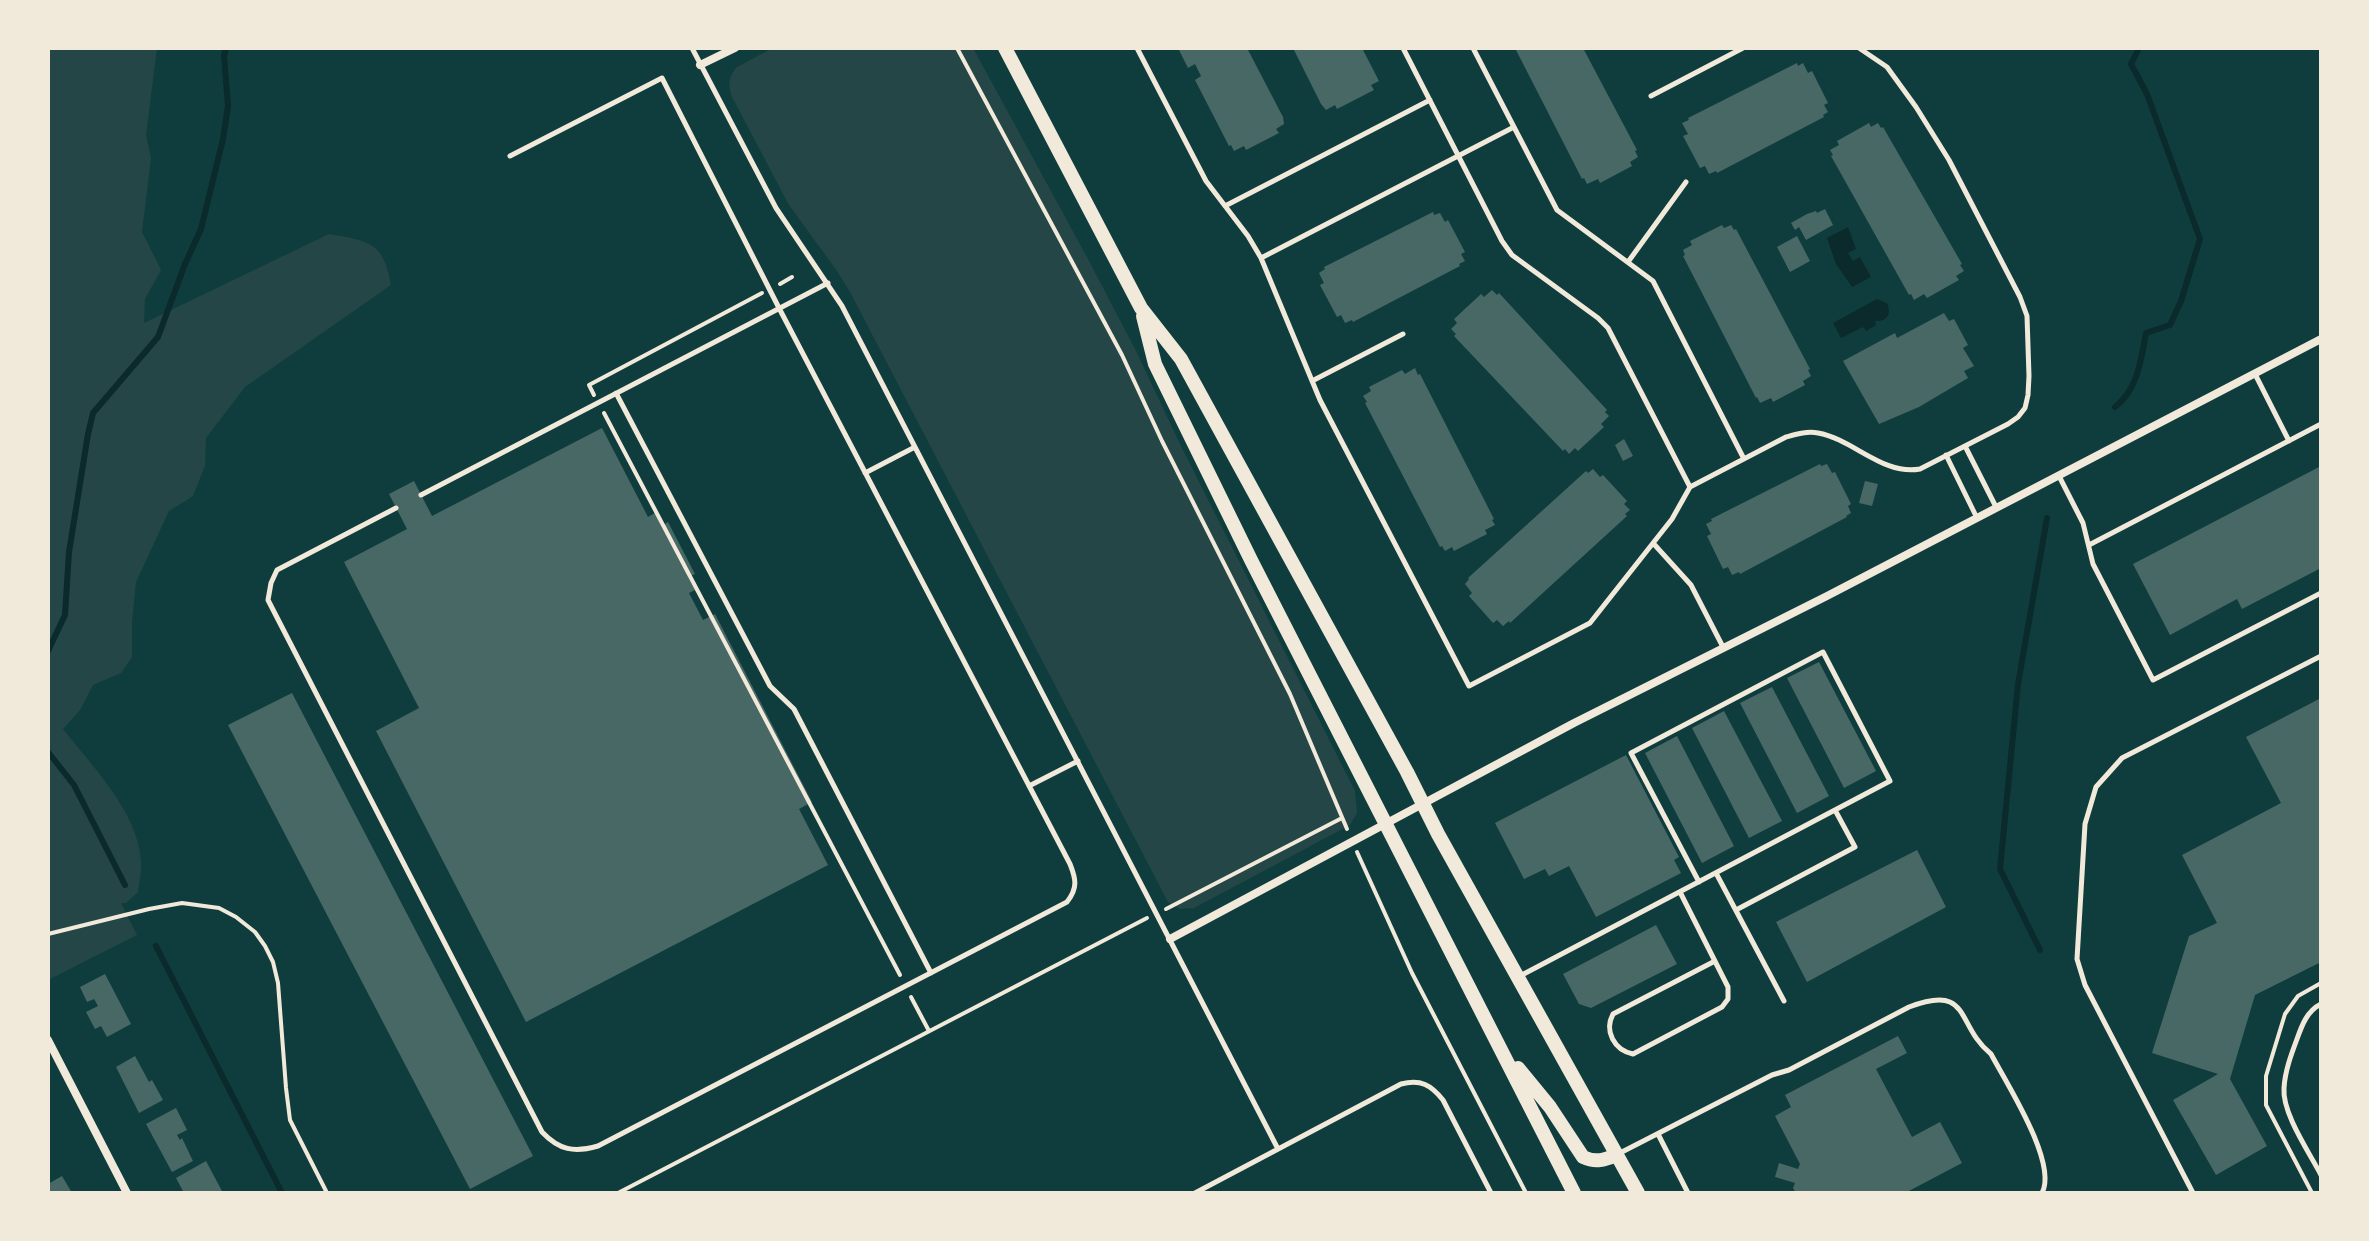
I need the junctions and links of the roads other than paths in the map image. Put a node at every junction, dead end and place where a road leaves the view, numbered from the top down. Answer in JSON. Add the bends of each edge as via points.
{"nodes":[{"id":1,"x":692,"y":48,"type":"edge"},
{"id":2,"x":735,"y":48,"type":"edge"},
{"id":3,"x":1005,"y":48,"type":"edge"},
{"id":4,"x":1137,"y":48,"type":"edge"},
{"id":5,"x":1403,"y":48,"type":"edge"},
{"id":6,"x":1473,"y":48,"type":"edge"},
{"id":7,"x":1743,"y":48,"type":"edge"},
{"id":8,"x":1859,"y":48,"type":"edge"},
{"id":9,"x":700,"y":65,"type":"junction"},
{"id":10,"x":1651,"y":96,"type":"dead end"},
{"id":11,"x":1430,"y":100,"type":"junction"},
{"id":12,"x":1514,"y":127,"type":"junction"},
{"id":13,"x":510,"y":156,"type":"dead end"},
{"id":14,"x":1458,"y":156,"type":"junction"},
{"id":15,"x":1686,"y":182,"type":"dead end"},
{"id":16,"x":1225,"y":206,"type":"junction"},
{"id":17,"x":1261,"y":258,"type":"junction"},
{"id":18,"x":1628,"y":262,"type":"junction"},
{"id":19,"x":828,"y":283,"type":"junction"},
{"id":20,"x":779,"y":308,"type":"junction"},
{"id":21,"x":1141,"y":308,"type":"junction"},
{"id":22,"x":1403,"y":334,"type":"dead end"},
{"id":23,"x":2321,"y":339,"type":"edge"},
{"id":24,"x":2254,"y":373,"type":"junction"},
{"id":25,"x":1312,"y":381,"type":"junction"},
{"id":26,"x":616,"y":393,"type":"junction"},
{"id":27,"x":2321,"y":424,"type":"edge"},
{"id":28,"x":2289,"y":441,"type":"junction"},
{"id":29,"x":1965,"y":446,"type":"junction"},
{"id":30,"x":915,"y":447,"type":"junction"},
{"id":31,"x":1946,"y":455,"type":"junction"},
{"id":32,"x":1744,"y":459,"type":"junction"},
{"id":33,"x":865,"y":473,"type":"junction"},
{"id":34,"x":2059,"y":475,"type":"junction"},
{"id":35,"x":1690,"y":487,"type":"junction"},
{"id":36,"x":421,"y":495,"type":"dead end"},
{"id":37,"x":396,"y":508,"type":"dead end"},
{"id":38,"x":1997,"y":508,"type":"junction"},
{"id":39,"x":1977,"y":518,"type":"junction"},
{"id":40,"x":1653,"y":543,"type":"junction"},
{"id":41,"x":2089,"y":545,"type":"junction"},
{"id":42,"x":2321,"y":593,"type":"edge"},
{"id":43,"x":1723,"y":648,"type":"junction"},
{"id":44,"x":2321,"y":656,"type":"edge"},
{"id":45,"x":1078,"y":761,"type":"junction"},
{"id":46,"x":1029,"y":786,"type":"junction"},
{"id":47,"x":1423,"y":804,"type":"junction"},
{"id":48,"x":1835,"y":810,"type":"junction"},
{"id":49,"x":1387,"y":823,"type":"junction"},
{"id":50,"x":1716,"y":873,"type":"junction"},
{"id":51,"x":1699,"y":882,"type":"junction"},
{"id":52,"x":1680,"y":892,"type":"junction"},
{"id":53,"x":1736,"y":910,"type":"junction"},
{"id":54,"x":1170,"y":939,"type":"junction"},
{"id":55,"x":1715,"y":961,"type":"junction"},
{"id":56,"x":931,"y":973,"type":"junction"},
{"id":57,"x":1517,"y":977,"type":"junction"},
{"id":58,"x":1784,"y":1001,"type":"dead end"},
{"id":59,"x":2321,"y":1004,"type":"edge"},
{"id":60,"x":48,"y":1040,"type":"edge"},
{"id":61,"x":1502,"y":1050,"type":"junction"},
{"id":62,"x":1658,"y":1134,"type":"junction"},
{"id":63,"x":1278,"y":1149,"type":"junction"},
{"id":64,"x":1617,"y":1155,"type":"junction"},
{"id":65,"x":2321,"y":1175,"type":"edge"},
{"id":66,"x":127,"y":1193,"type":"edge"},
{"id":67,"x":1195,"y":1193,"type":"edge"},
{"id":68,"x":1491,"y":1193,"type":"edge"},
{"id":69,"x":1574,"y":1193,"type":"edge"},
{"id":70,"x":1638,"y":1193,"type":"edge"},
{"id":71,"x":1688,"y":1193,"type":"edge"},
{"id":72,"x":2042,"y":1193,"type":"edge"},
{"id":73,"x":2193,"y":1193,"type":"edge"}],
"edges":[{"from":1,"to":9,"type":"lane"},
{"from":2,"to":9,"type":"street"},
{"from":3,"to":21,"type":"main road"},
{"from":4,"to":16,"type":"lane","via":[[1206,181]]},
{"from":5,"to":11,"type":"lane"},
{"from":6,"to":12,"type":"lane"},
{"from":7,"to":10,"type":"lane"},
{"from":8,"to":29,"type":"lane","via":[[1887,67],[1916,107],[1949,160],[2027,316],[2025,408],[2008,424]]},
{"from":9,"to":19,"type":"lane","via":[[776,208]]},
{"from":11,"to":14,"type":"lane"},
{"from":11,"to":16,"type":"lane"},
{"from":12,"to":14,"type":"lane"},
{"from":12,"to":18,"type":"lane","via":[[1557,210]]},
{"from":13,"to":20,"type":"lane","via":[[662,78]]},
{"from":14,"to":17,"type":"lane"},
{"from":14,"to":35,"type":"lane","via":[[1512,255],[1608,328]]},
{"from":15,"to":18,"type":"lane"},
{"from":16,"to":17,"type":"lane"},
{"from":17,"to":25,"type":"lane"},
{"from":18,"to":32,"type":"lane","via":[[1653,281]]},
{"from":19,"to":20,"type":"lane"},
{"from":19,"to":30,"type":"lane"},
{"from":20,"to":26,"type":"lane"},
{"from":20,"to":33,"type":"lane"},
{"from":21,"to":47,"type":"main road","via":[[1181,359]]},
{"from":21,"to":49,"type":"main road","via":[[1155,364]]},
{"from":22,"to":25,"type":"lane"},
{"from":23,"to":24,"type":"street"},
{"from":24,"to":28,"type":"lane"},
{"from":24,"to":34,"type":"street"},
{"from":25,"to":40,"type":"lane","via":[[1469,686],[1590,623]]},
{"from":26,"to":36,"type":"lane"},
{"from":26,"to":56,"type":"lane","via":[[770,686],[794,709]]},
{"from":27,"to":28,"type":"lane"},
{"from":28,"to":41,"type":"lane"},
{"from":29,"to":31,"type":"lane"},
{"from":29,"to":38,"type":"lane"},
{"from":30,"to":33,"type":"lane"},
{"from":30,"to":45,"type":"lane"},
{"from":31,"to":32,"type":"lane","via":[[1908,471],[1839,440],[1802,432]]},
{"from":31,"to":39,"type":"lane"},
{"from":32,"to":35,"type":"lane"},
{"from":33,"to":46,"type":"lane"},
{"from":34,"to":38,"type":"street"},
{"from":34,"to":41,"type":"lane"},
{"from":35,"to":40,"type":"lane"},
{"from":37,"to":56,"type":"lane","via":[[277,570],[268,600],[542,1132],[553,1143],[581,1151],[598,1146]]},
{"from":38,"to":39,"type":"street"},
{"from":39,"to":43,"type":"street"},
{"from":40,"to":43,"type":"lane","via":[[1691,585]]},
{"from":41,"to":42,"type":"lane","via":[[2093,564],[2153,680]]},
{"from":43,"to":47,"type":"street"},
{"from":44,"to":73,"type":"lane","via":[[2122,758],[2096,787],[2085,824],[2077,959],[2085,985]]},
{"from":45,"to":46,"type":"lane"},
{"from":45,"to":54,"type":"lane"},
{"from":46,"to":56,"type":"lane","via":[[1070,864],[1074,892],[1067,902]]},
{"from":47,"to":49,"type":"street"},
{"from":47,"to":57,"type":"main road"},
{"from":48,"to":50,"type":"lane"},
{"from":48,"to":51,"type":"lane","via":[[1890,781],[1823,652],[1631,753]]},
{"from":48,"to":53,"type":"lane","via":[[1855,847]]},
{"from":49,"to":54,"type":"street"},
{"from":49,"to":61,"type":"main road"},
{"from":50,"to":51,"type":"lane"},
{"from":50,"to":53,"type":"lane"},
{"from":51,"to":52,"type":"lane"},
{"from":52,"to":55,"type":"lane"},
{"from":52,"to":57,"type":"lane"},
{"from":53,"to":58,"type":"lane"},
{"from":54,"to":63,"type":"lane"},
{"from":55,"to":55,"type":"lane","via":[[1728,987],[1722,1007],[1633,1054],[1616,1046],[1608,1022],[1613,1014]]},
{"from":57,"to":64,"type":"main road"},
{"from":59,"to":65,"type":"lane","via":[[2302,1023],[2284,1092]]},
{"from":60,"to":66,"type":"street"},
{"from":61,"to":64,"type":"main road","via":[[1583,1157],[1602,1161]]},
{"from":61,"to":69,"type":"main road"},
{"from":62,"to":64,"type":"lane"},
{"from":62,"to":71,"type":"lane"},
{"from":62,"to":72,"type":"lane","via":[[1909,1007],[1940,999],[1961,1009],[1980,1045],[1991,1054],[2041,1151],[2046,1171]]},
{"from":63,"to":67,"type":"lane"},
{"from":63,"to":68,"type":"lane","via":[[1401,1084],[1424,1082],[1443,1100]]},
{"from":64,"to":70,"type":"main road"}]}
